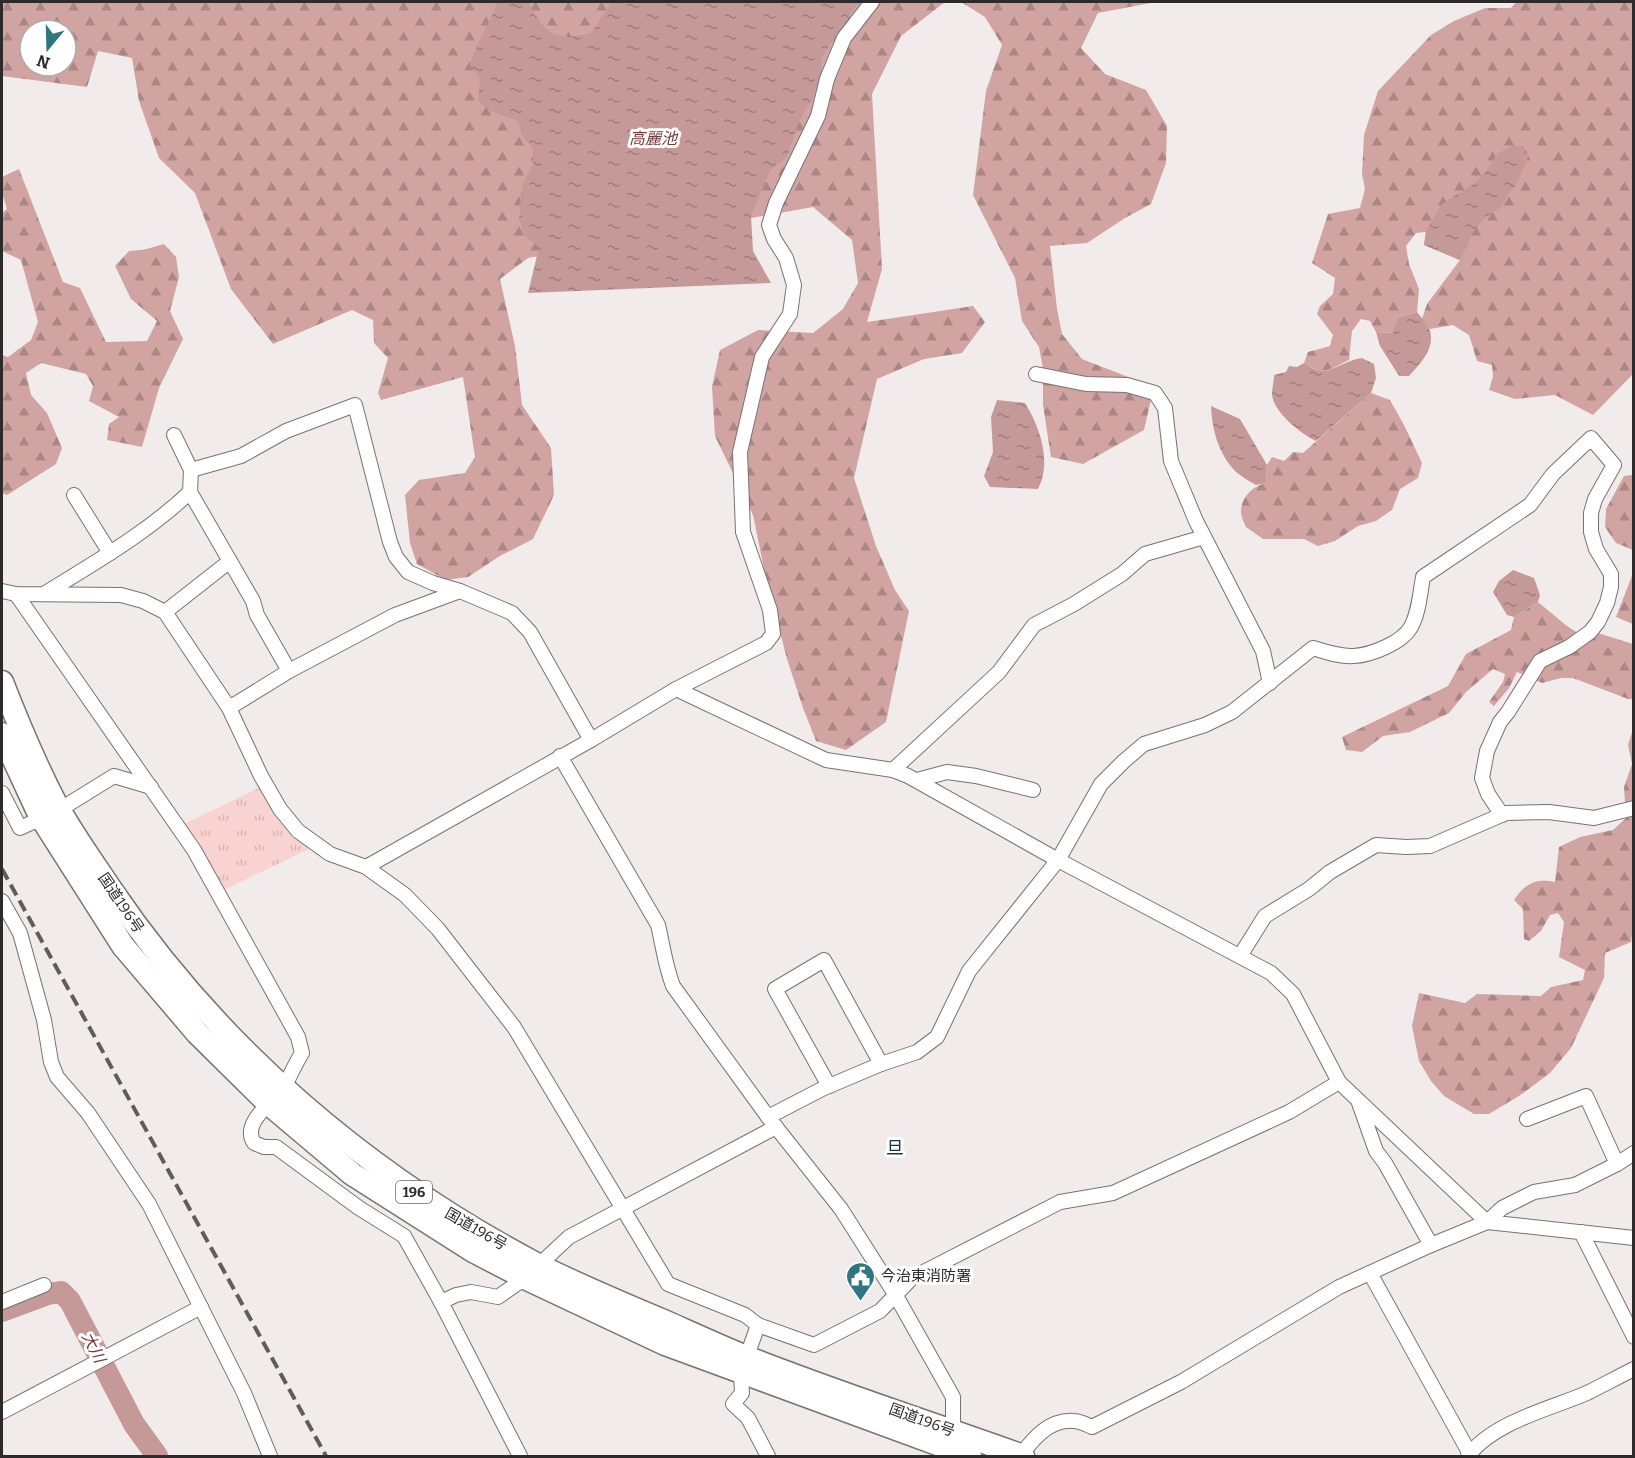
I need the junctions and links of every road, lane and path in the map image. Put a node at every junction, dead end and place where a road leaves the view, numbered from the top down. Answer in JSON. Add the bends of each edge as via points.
{"nodes":[{"id":1,"x":872,"y":2,"type":"edge"},
{"id":2,"x":1036,"y":374,"type":"dead end"},
{"id":3,"x":174,"y":435,"type":"dead end"},
{"id":4,"x":191,"y":470,"type":"junction"},
{"id":5,"x":190,"y":492,"type":"junction"},
{"id":6,"x":75,"y":495,"type":"dead end"},
{"id":7,"x":1204,"y":537,"type":"junction"},
{"id":8,"x":110,"y":553,"type":"junction"},
{"id":9,"x":230,"y":561,"type":"junction"},
{"id":10,"x":2,"y":591,"type":"edge"},
{"id":11,"x":460,"y":591,"type":"junction"},
{"id":12,"x":16,"y":594,"type":"junction"},
{"id":13,"x":44,"y":594,"type":"junction"},
{"id":14,"x":165,"y":612,"type":"junction"},
{"id":15,"x":289,"y":671,"type":"junction"},
{"id":16,"x":2,"y":682,"type":"edge"},
{"id":17,"x":1270,"y":683,"type":"junction"},
{"id":18,"x":676,"y":689,"type":"junction"},
{"id":19,"x":229,"y":708,"type":"junction"},
{"id":20,"x":2,"y":734,"type":"edge"},
{"id":21,"x":591,"y":740,"type":"junction"},
{"id":22,"x":560,"y":756,"type":"junction"},
{"id":23,"x":893,"y":770,"type":"junction"},
{"id":24,"x":917,"y":780,"type":"junction"},
{"id":25,"x":151,"y":787,"type":"junction"},
{"id":26,"x":1033,"y":790,"type":"dead end"},
{"id":27,"x":2,"y":793,"type":"edge"},
{"id":28,"x":1634,"y":808,"type":"edge"},
{"id":29,"x":50,"y":814,"type":"junction"},
{"id":30,"x":1502,"y":815,"type":"junction"},
{"id":31,"x":1058,"y":860,"type":"junction"},
{"id":32,"x":366,"y":867,"type":"junction"},
{"id":33,"x":2,"y":901,"type":"edge"},
{"id":34,"x":1240,"y":956,"type":"junction"},
{"id":35,"x":881,"y":1064,"type":"junction"},
{"id":36,"x":1339,"y":1082,"type":"junction"},
{"id":37,"x":829,"y":1086,"type":"junction"},
{"id":38,"x":276,"y":1096,"type":"junction"},
{"id":39,"x":1357,"y":1099,"type":"junction"},
{"id":40,"x":1527,"y":1119,"type":"dead end"},
{"id":41,"x":772,"y":1122,"type":"junction"},
{"id":42,"x":1634,"y":1153,"type":"edge"},
{"id":43,"x":1617,"y":1164,"type":"junction"},
{"id":44,"x":622,"y":1208,"type":"junction"},
{"id":45,"x":1487,"y":1222,"type":"junction"},
{"id":46,"x":1581,"y":1232,"type":"junction"},
{"id":47,"x":1634,"y":1238,"type":"edge"},
{"id":48,"x":1431,"y":1245,"type":"junction"},
{"id":49,"x":531,"y":1271,"type":"junction"},
{"id":50,"x":1370,"y":1273,"type":"junction"},
{"id":51,"x":44,"y":1285,"type":"dead end"},
{"id":52,"x":895,"y":1294,"type":"junction"},
{"id":53,"x":2,"y":1302,"type":"edge"},
{"id":54,"x":441,"y":1302,"type":"junction"},
{"id":55,"x":201,"y":1307,"type":"junction"},
{"id":56,"x":758,"y":1325,"type":"junction"},
{"id":57,"x":1634,"y":1337,"type":"edge"},
{"id":58,"x":744,"y":1365,"type":"junction"},
{"id":59,"x":1634,"y":1369,"type":"edge"},
{"id":60,"x":2,"y":1412,"type":"edge"},
{"id":61,"x":953,"y":1431,"type":"junction"},
{"id":62,"x":1469,"y":1455,"type":"edge"},
{"id":63,"x":270,"y":1456,"type":"edge"},
{"id":64,"x":520,"y":1456,"type":"edge"},
{"id":65,"x":768,"y":1456,"type":"edge"},
{"id":66,"x":970,"y":1456,"type":"edge"},
{"id":67,"x":1021,"y":1456,"type":"edge"}],
"edges":[{"from":1,"to":18,"type":"street","via":[[844,38],[827,79],[818,116],[769,225],[794,285],[790,314],[762,357],[740,452],[743,532],[770,610],[773,634],[766,643]]},
{"from":2,"to":7,"type":"street","via":[[1086,384],[1127,385],[1155,393],[1165,408],[1171,461]]},
{"from":3,"to":4,"type":"street"},
{"from":4,"to":5,"type":"street"},
{"from":4,"to":11,"type":"street","via":[[241,456],[286,430],[355,405],[396,557],[408,572]]},
{"from":5,"to":8,"type":"street"},
{"from":5,"to":9,"type":"street"},
{"from":6,"to":8,"type":"street"},
{"from":7,"to":17,"type":"street","via":[[1263,651]]},
{"from":7,"to":23,"type":"street","via":[[1145,554],[1122,574],[1034,625],[999,672]]},
{"from":8,"to":13,"type":"street"},
{"from":9,"to":14,"type":"street"},
{"from":9,"to":15,"type":"street"},
{"from":10,"to":12,"type":"street"},
{"from":11,"to":15,"type":"street","via":[[395,615]]},
{"from":11,"to":21,"type":"street","via":[[512,613],[530,632]]},
{"from":12,"to":13,"type":"street"},
{"from":12,"to":25,"type":"street"},
{"from":13,"to":14,"type":"street","via":[[121,595]]},
{"from":14,"to":19,"type":"street"},
{"from":15,"to":19,"type":"street"},
{"from":16,"to":29,"type":"highway","name":"国道196号","number":"196","via":[[33,758]]},
{"from":17,"to":30,"type":"street","via":[[1313,648],[1355,656],[1398,640],[1410,630],[1423,578],[1530,505],[1553,474],[1591,438],[1614,465],[1591,513],[1591,532],[1611,574],[1611,587],[1599,622],[1569,647],[1540,661],[1500,722],[1487,751],[1482,778]]},
{"from":17,"to":31,"type":"street","via":[[1232,712],[1144,744],[1124,760],[1101,784]]},
{"from":18,"to":21,"type":"street"},
{"from":18,"to":23,"type":"street","via":[[826,760]]},
{"from":19,"to":32,"type":"street","via":[[275,801],[298,831],[330,854]]},
{"from":20,"to":29,"type":"highway","name":"国道196号","number":"196"},
{"from":21,"to":22,"type":"street"},
{"from":22,"to":32,"type":"street"},
{"from":22,"to":41,"type":"street","via":[[658,925],[673,986]]},
{"from":23,"to":24,"type":"street"},
{"from":24,"to":26,"type":"street","via":[[948,772]]},
{"from":24,"to":31,"type":"street"},
{"from":25,"to":29,"type":"street","via":[[114,776]]},
{"from":25,"to":38,"type":"street","via":[[194,850],[298,1037],[302,1053]]},
{"from":27,"to":29,"type":"street","via":[[20,828]]},
{"from":28,"to":30,"type":"street","via":[[1594,818],[1549,812]]},
{"from":29,"to":38,"type":"highway","name":"国道196号","number":"196","via":[[140,933],[250,1058]]},
{"from":30,"to":34,"type":"street","via":[[1430,846],[1376,845],[1265,916]]},
{"from":31,"to":34,"type":"street"},
{"from":31,"to":35,"type":"street","via":[[969,971],[937,1037],[917,1052]]},
{"from":32,"to":44,"type":"street","via":[[405,895],[474,973],[514,1027]]},
{"from":33,"to":55,"type":"street","via":[[20,933],[57,1077],[88,1113],[149,1204]]},
{"from":34,"to":36,"type":"street","via":[[1271,973],[1293,994]]},
{"from":35,"to":37,"type":"street"},
{"from":35,"to":37,"type":"street","via":[[824,960],[775,989]]},
{"from":36,"to":39,"type":"street"},
{"from":36,"to":52,"type":"street","via":[[1290,1112],[1113,1193],[1059,1202],[912,1278]]},
{"from":37,"to":41,"type":"street"},
{"from":38,"to":49,"type":"highway","name":"国道196号","number":"196"},
{"from":38,"to":54,"type":"street","via":[[250,1129],[254,1143],[276,1147],[404,1236]]},
{"from":39,"to":45,"type":"street"},
{"from":39,"to":48,"type":"street","via":[[1376,1151]]},
{"from":40,"to":43,"type":"street","via":[[1586,1096]]},
{"from":41,"to":44,"type":"street"},
{"from":41,"to":52,"type":"street","via":[[841,1209]]},
{"from":42,"to":43,"type":"street"},
{"from":43,"to":45,"type":"street","via":[[1575,1185],[1534,1191],[1502,1208]]},
{"from":44,"to":49,"type":"street","via":[[569,1237]]},
{"from":44,"to":56,"type":"street","via":[[668,1284],[745,1315]]},
{"from":45,"to":46,"type":"street"},
{"from":45,"to":48,"type":"street"},
{"from":46,"to":47,"type":"street"},
{"from":46,"to":57,"type":"street"},
{"from":48,"to":50,"type":"street"},
{"from":49,"to":54,"type":"street","via":[[498,1297],[471,1292]]},
{"from":49,"to":58,"type":"highway","name":"国道196号","number":"196","via":[[602,1296]]},
{"from":50,"to":62,"type":"street"},
{"from":50,"to":67,"type":"street","via":[[1181,1382],[1092,1427],[1074,1421],[1054,1424],[1037,1436]]},
{"from":51,"to":53,"type":"street"},
{"from":52,"to":56,"type":"street","via":[[880,1311],[814,1345]]},
{"from":52,"to":61,"type":"street","via":[[953,1397]]},
{"from":54,"to":64,"type":"street"},
{"from":55,"to":60,"type":"street"},
{"from":55,"to":63,"type":"street"},
{"from":56,"to":58,"type":"street"},
{"from":58,"to":61,"type":"highway","name":"国道196号","number":"196"},
{"from":58,"to":65,"type":"street","via":[[742,1393],[734,1404],[748,1418]]},
{"from":58,"to":66,"type":"highway","name":"国道196号","number":"196"},
{"from":59,"to":62,"type":"street","via":[[1587,1393],[1511,1423]]},
{"from":61,"to":67,"type":"highway","name":"国道196号","number":"196"}]}
